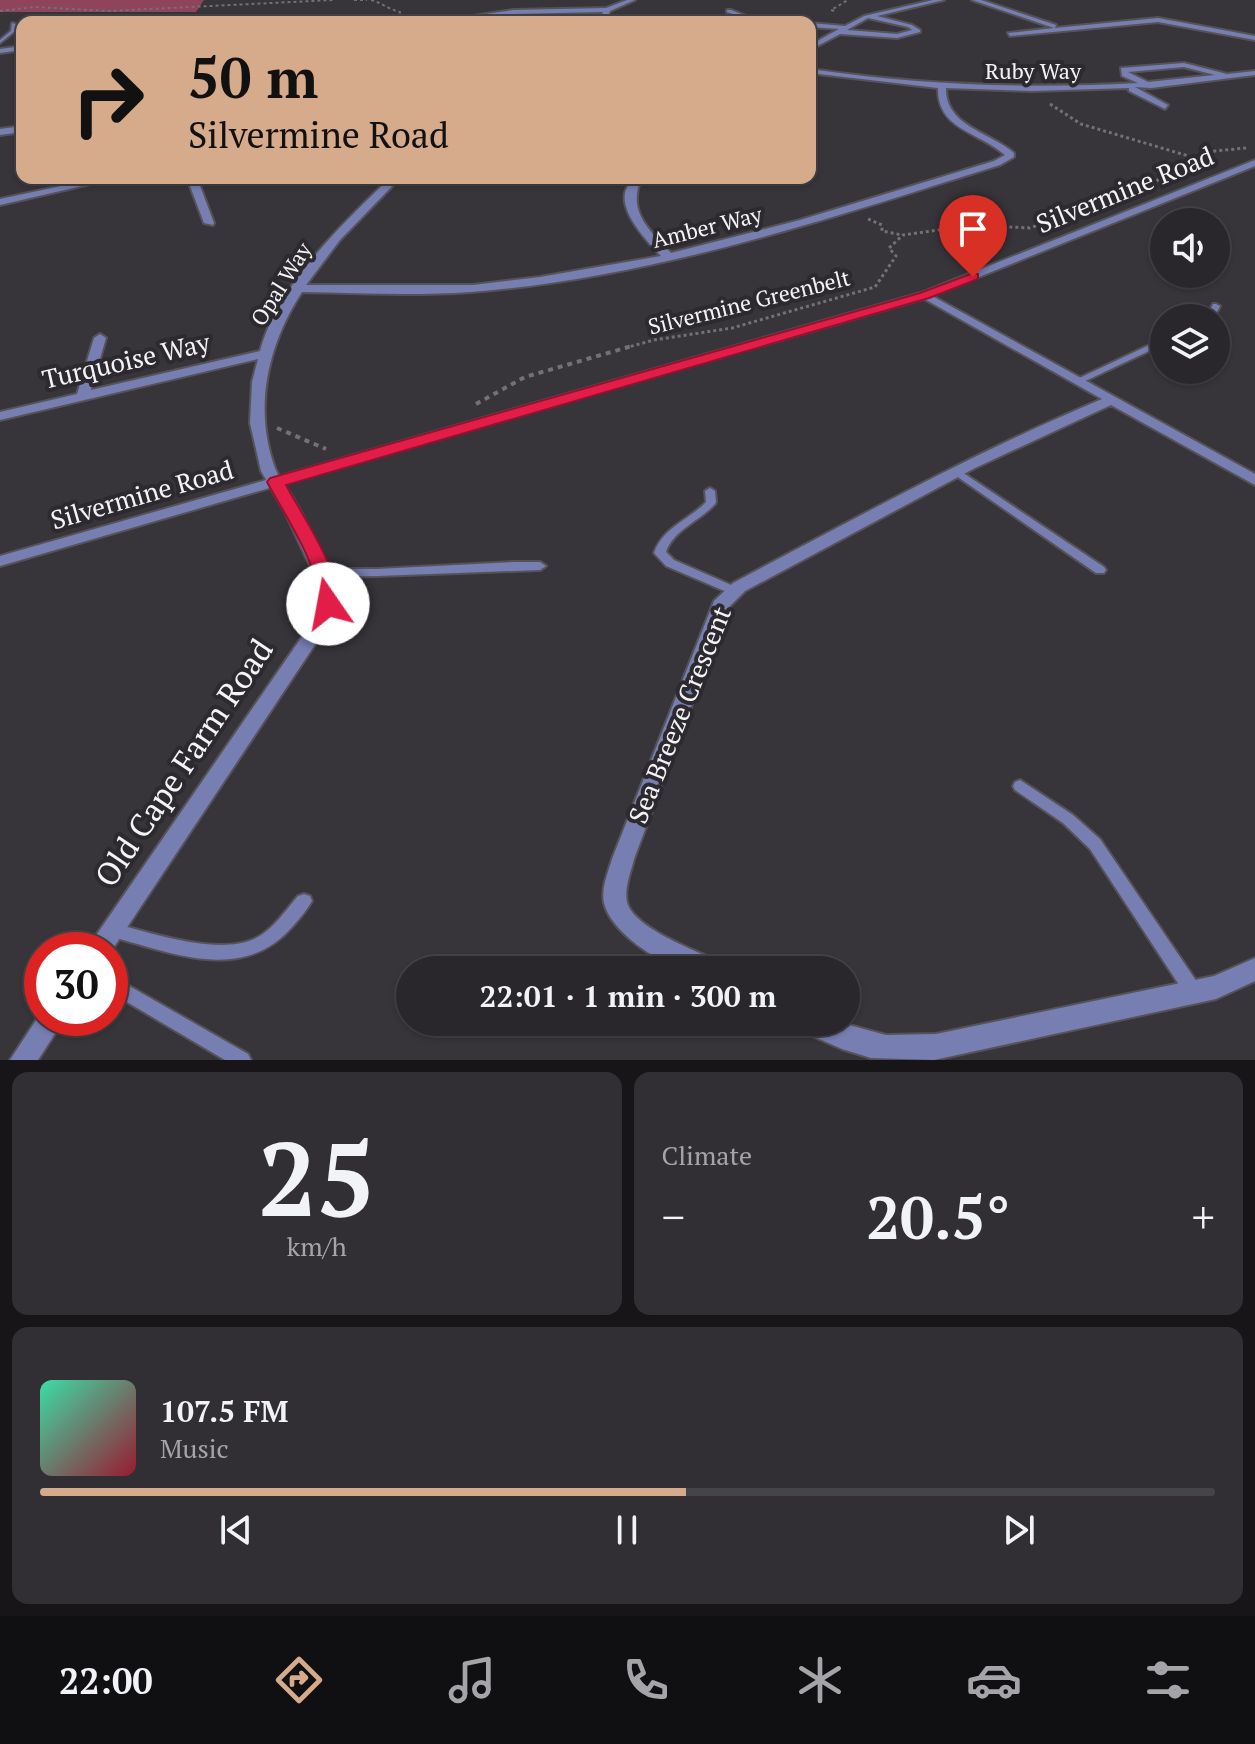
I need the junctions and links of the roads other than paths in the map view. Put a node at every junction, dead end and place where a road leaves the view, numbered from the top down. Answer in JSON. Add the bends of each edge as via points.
{"nodes":[{"id":1,"x":632,"y":0,"type":"edge"},
{"id":2,"x":898,"y":0,"type":"edge"},
{"id":3,"x":941,"y":0,"type":"edge"},
{"id":4,"x":975,"y":0,"type":"edge"},
{"id":5,"x":917,"y":5,"type":"junction"},
{"id":6,"x":607,"y":10,"type":"junction"},
{"id":7,"x":729,"y":11,"type":"dead end"},
{"id":8,"x":482,"y":16,"type":"edge"},
{"id":9,"x":604,"y":16,"type":"edge"},
{"id":10,"x":743,"y":16,"type":"edge"},
{"id":11,"x":866,"y":17,"type":"junction"},
{"id":12,"x":14,"y":24,"type":"dead end"},
{"id":13,"x":816,"y":26,"type":"edge"},
{"id":14,"x":1059,"y":29,"type":"junction"},
{"id":15,"x":843,"y":30,"type":"junction"},
{"id":16,"x":1010,"y":34,"type":"dead end"},
{"id":17,"x":1255,"y":38,"type":"edge"},
{"id":18,"x":0,"y":42,"type":"edge"},
{"id":19,"x":816,"y":45,"type":"edge"},
{"id":20,"x":816,"y":72,"type":"edge"},
{"id":21,"x":1255,"y":73,"type":"edge"},
{"id":22,"x":1228,"y":77,"type":"junction"},
{"id":23,"x":1152,"y":86,"type":"junction"},
{"id":24,"x":942,"y":87,"type":"junction"},
{"id":25,"x":1130,"y":88,"type":"junction"},
{"id":26,"x":1165,"y":107,"type":"dead end"},
{"id":27,"x":1255,"y":163,"type":"edge"},
{"id":28,"x":83,"y":184,"type":"edge"},
{"id":29,"x":194,"y":184,"type":"edge"},
{"id":30,"x":389,"y":184,"type":"edge"},
{"id":31,"x":634,"y":184,"type":"edge"},
{"id":32,"x":0,"y":202,"type":"edge"},
{"id":33,"x":209,"y":223,"type":"dead end"},
{"id":34,"x":669,"y":258,"type":"junction"},
{"id":35,"x":297,"y":288,"type":"junction"},
{"id":36,"x":925,"y":295,"type":"junction"},
{"id":37,"x":100,"y":338,"type":"dead end"},
{"id":38,"x":1150,"y":348,"type":"edge"},
{"id":39,"x":262,"y":354,"type":"junction"},
{"id":40,"x":1078,"y":381,"type":"junction"},
{"id":41,"x":83,"y":395,"type":"junction"},
{"id":42,"x":1112,"y":400,"type":"junction"},
{"id":43,"x":0,"y":416,"type":"edge"},
{"id":44,"x":956,"y":471,"type":"junction"},
{"id":45,"x":1255,"y":480,"type":"edge"},
{"id":46,"x":276,"y":482,"type":"junction"},
{"id":47,"x":710,"y":491,"type":"dead end"},
{"id":48,"x":0,"y":561,"type":"edge"},
{"id":49,"x":540,"y":566,"type":"dead end"},
{"id":50,"x":1100,"y":570,"type":"dead end"},
{"id":51,"x":323,"y":573,"type":"junction"},
{"id":52,"x":734,"y":591,"type":"junction"},
{"id":53,"x":1020,"y":786,"type":"dead end"},
{"id":54,"x":304,"y":901,"type":"dead end"},
{"id":55,"x":112,"y":930,"type":"joint"},
{"id":56,"x":684,"y":956,"type":"edge"},
{"id":57,"x":1254,"y":971,"type":"edge"},
{"id":58,"x":1194,"y":992,"type":"junction"},
{"id":59,"x":128,"y":994,"type":"edge"},
{"id":60,"x":40,"y":1036,"type":"edge"},
{"id":61,"x":843,"y":1036,"type":"edge"},
{"id":62,"x":23,"y":1060,"type":"edge"},
{"id":63,"x":242,"y":1060,"type":"edge"}],
"edges":[{"from":1,"to":6,"type":"street"},
{"from":2,"to":5,"type":"street"},
{"from":3,"to":5,"type":"street"},
{"from":4,"to":14,"type":"street"},
{"from":5,"to":11,"type":"street"},
{"from":6,"to":8,"type":"street"},
{"from":6,"to":9,"type":"street"},
{"from":7,"to":10,"type":"lane"},
{"from":11,"to":15,"type":"street"},
{"from":11,"to":15,"type":"street","via":[[918,31],[897,36]]},
{"from":12,"to":18,"type":"lane"},
{"from":13,"to":15,"type":"street"},
{"from":14,"to":16,"type":"street"},
{"from":14,"to":17,"type":"street","via":[[1158,20]]},
{"from":15,"to":19,"type":"street"},
{"from":20,"to":24,"type":"street","name":"Ruby Way"},
{"from":21,"to":22,"type":"street","name":"Ruby Way"},
{"from":22,"to":23,"type":"street","name":"Ruby Way"},
{"from":22,"to":23,"type":"street","via":[[1184,65],[1124,70]]},
{"from":23,"to":25,"type":"street","name":"Ruby Way"},
{"from":24,"to":25,"type":"street","name":"Ruby Way"},
{"from":24,"to":34,"type":"street","name":"Amber Way","via":[[940,97],[948,112],[968,131],[1011,155],[739,242]]},
{"from":25,"to":26,"type":"street"},
{"from":27,"to":36,"type":"street","name":"Silvermine Road"},
{"from":28,"to":32,"type":"street"},
{"from":29,"to":33,"type":"street"},
{"from":30,"to":35,"type":"street","name":"Opal Way","via":[[347,224]]},
{"from":31,"to":34,"type":"street","via":[[629,199],[632,211]]},
{"from":34,"to":35,"type":"street","name":"Amber Way","via":[[473,288]]},
{"from":35,"to":39,"type":"street","name":"Opal Way"},
{"from":36,"to":40,"type":"street"},
{"from":36,"to":46,"type":"street","name":"Silvermine Road"},
{"from":37,"to":41,"type":"street"},
{"from":38,"to":40,"type":"lane"},
{"from":39,"to":41,"type":"street","name":"Turquoise Way"},
{"from":39,"to":46,"type":"street","name":"Opal Way","via":[[259,430],[267,468]]},
{"from":40,"to":42,"type":"street"},
{"from":41,"to":43,"type":"street","name":"Turquoise Way"},
{"from":42,"to":44,"type":"street","name":"Sea Breeze Crescent","via":[[1031,432]]},
{"from":42,"to":45,"type":"street"},
{"from":44,"to":50,"type":"lane"},
{"from":44,"to":52,"type":"street","name":"Sea Breeze Crescent"},
{"from":46,"to":48,"type":"street","name":"Silvermine Road"},
{"from":46,"to":51,"type":"street","name":"Old Cape Farm Road"},
{"from":47,"to":52,"type":"lane","via":[[705,511],[668,537],[660,553],[670,563]]},
{"from":49,"to":51,"type":"lane","via":[[446,567],[389,575]]},
{"from":51,"to":55,"type":"street","name":"Old Cape Farm Road","via":[[328,604],[318,627]]},
{"from":52,"to":56,"type":"street","name":"Sea Breeze Crescent","via":[[714,616],[616,887],[622,919]]},
{"from":53,"to":58,"type":"lane","via":[[1095,844]]},
{"from":54,"to":55,"type":"lane","via":[[262,944],[246,951],[221,954]]},
{"from":57,"to":58,"type":"street"},
{"from":58,"to":61,"type":"street","via":[[936,1047],[899,1051]]},
{"from":59,"to":63,"type":"lane"},
{"from":60,"to":62,"type":"street"}]}
